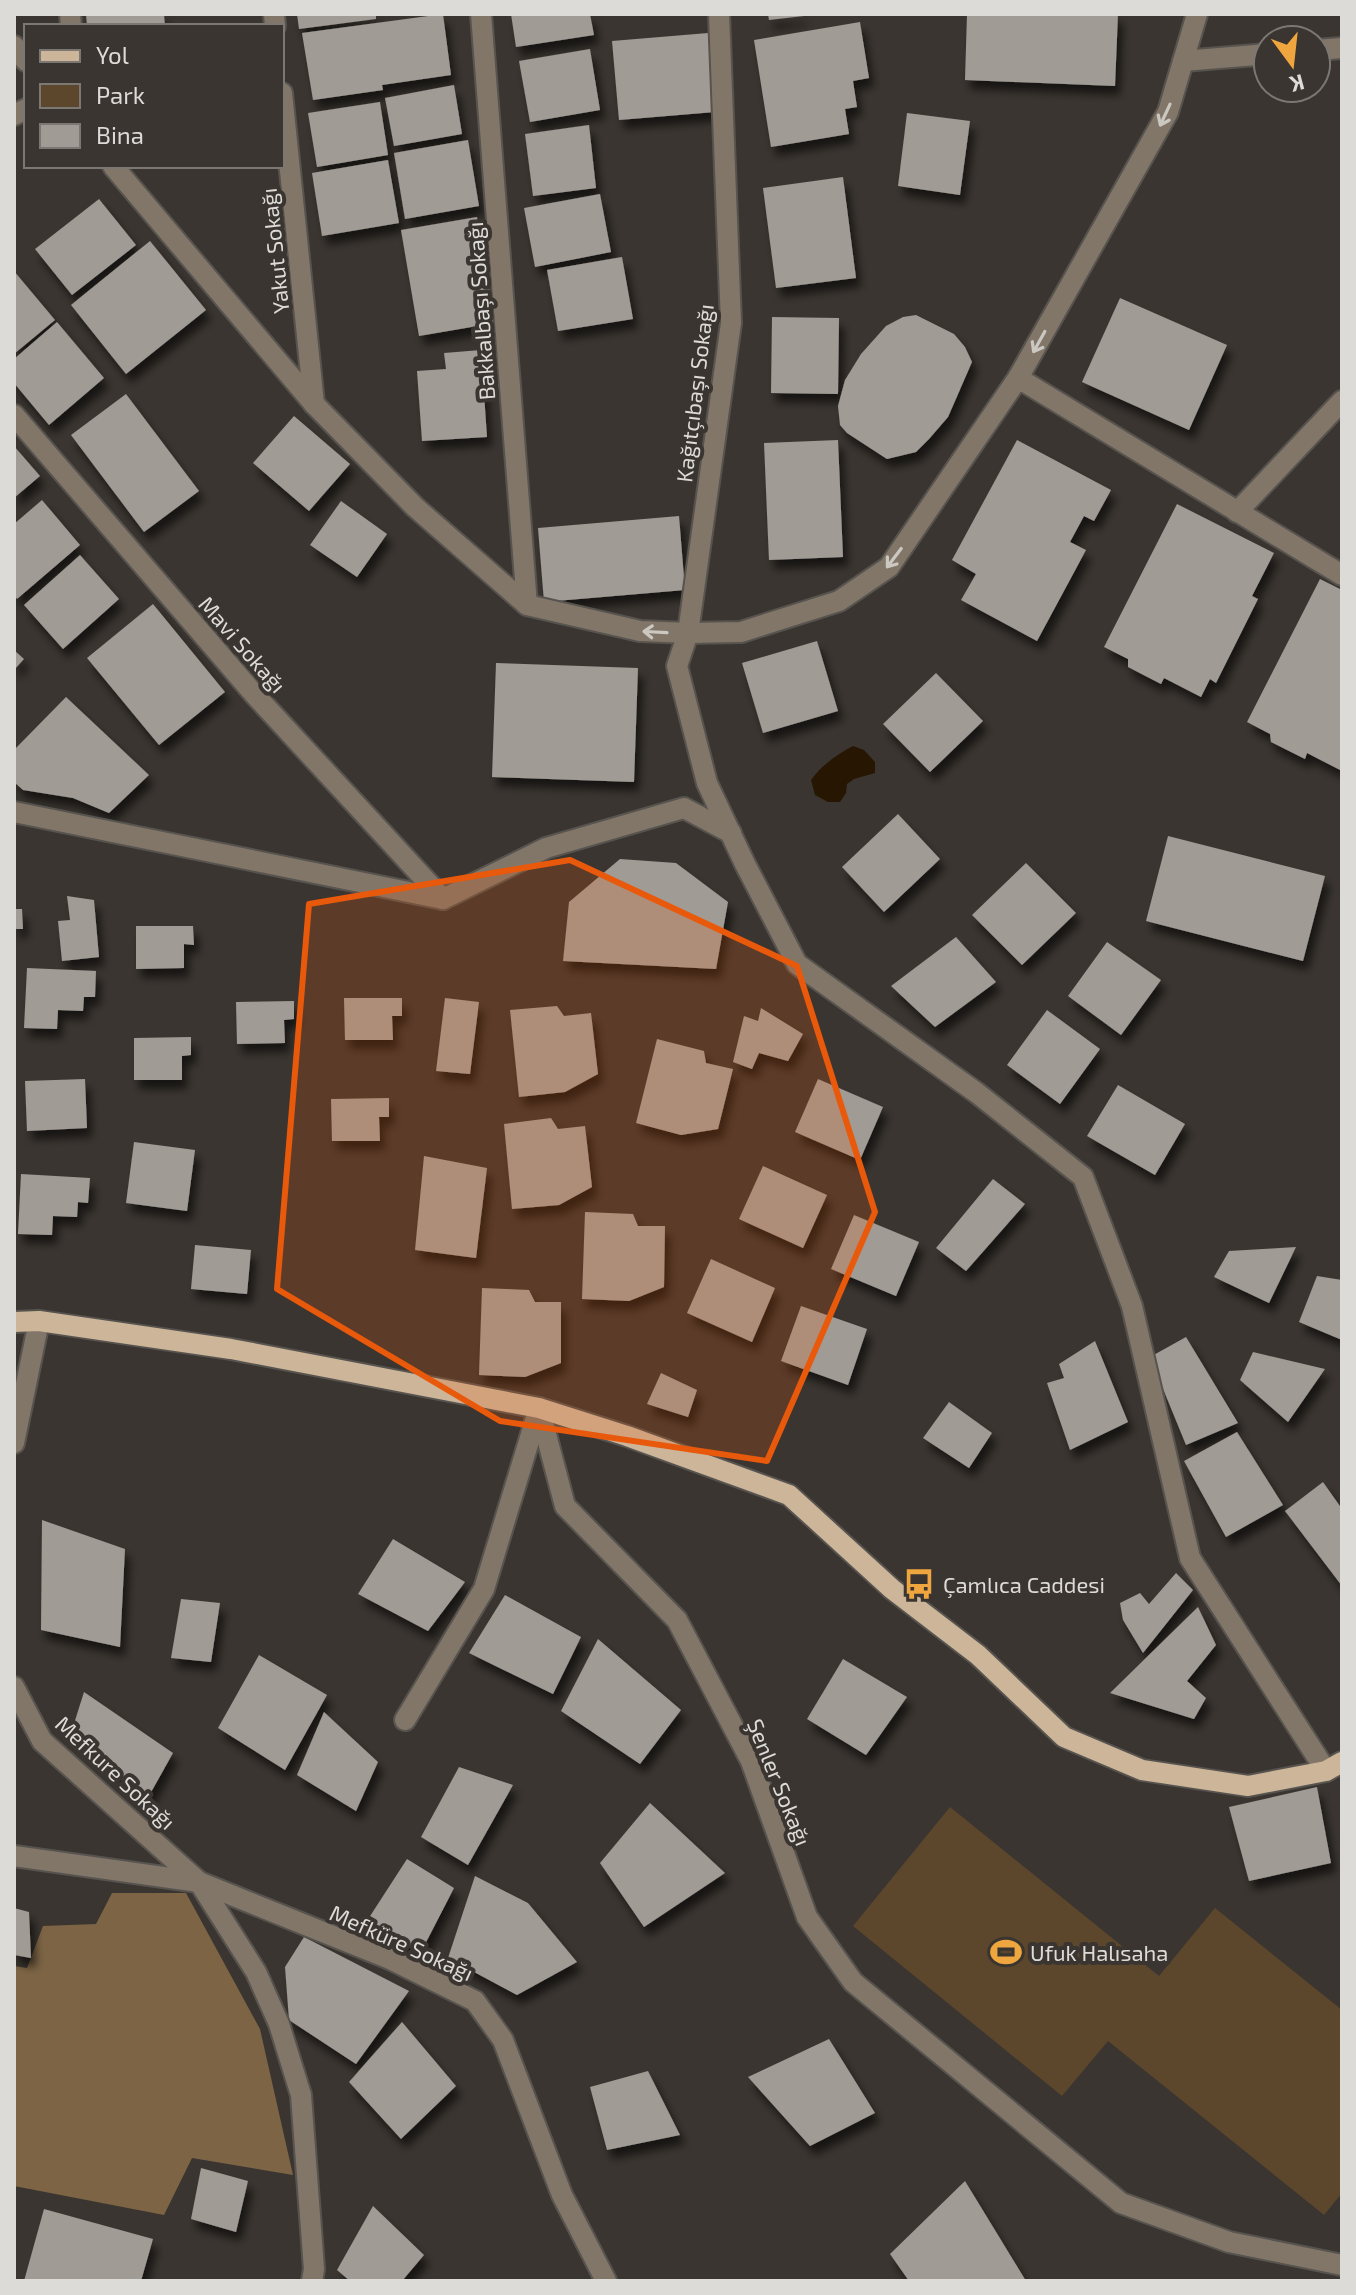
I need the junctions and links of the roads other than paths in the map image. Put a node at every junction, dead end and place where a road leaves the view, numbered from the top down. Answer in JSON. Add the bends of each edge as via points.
{"nodes":[{"id":1,"x":481,"y":14,"type":"edge"},
{"id":2,"x":719,"y":14,"type":"edge"},
{"id":3,"x":1197,"y":14,"type":"edge"},
{"id":4,"x":1252,"y":55,"type":"edge"},
{"id":5,"x":1183,"y":61,"type":"junction"},
{"id":6,"x":284,"y":112,"type":"edge"},
{"id":7,"x":115,"y":168,"type":"edge"},
{"id":8,"x":1018,"y":378,"type":"junction"},
{"id":9,"x":1342,"y":401,"type":"edge"},
{"id":10,"x":314,"y":404,"type":"junction"},
{"id":11,"x":14,"y":415,"type":"edge"},
{"id":12,"x":1237,"y":512,"type":"junction"},
{"id":13,"x":1342,"y":575,"type":"edge"},
{"id":14,"x":527,"y":605,"type":"junction"},
{"id":15,"x":688,"y":633,"type":"junction"},
{"id":16,"x":14,"y":812,"type":"edge"},
{"id":17,"x":731,"y":833,"type":"junction"},
{"id":18,"x":443,"y":899,"type":"junction"},
{"id":19,"x":39,"y":1321,"type":"junction"},
{"id":20,"x":14,"y":1322,"type":"edge"},
{"id":21,"x":539,"y":1408,"type":"junction"},
{"id":22,"x":14,"y":1443,"type":"edge"},
{"id":23,"x":14,"y":1687,"type":"edge"},
{"id":24,"x":405,"y":1720,"type":"dead end"},
{"id":25,"x":1334,"y":1767,"type":"edge"},
{"id":26,"x":14,"y":1856,"type":"edge"},
{"id":27,"x":199,"y":1882,"type":"junction"},
{"id":28,"x":1342,"y":2265,"type":"edge"},
{"id":29,"x":312,"y":2281,"type":"edge"},
{"id":30,"x":606,"y":2281,"type":"edge"}],
"edges":[{"from":1,"to":14,"type":"street","name":"Bakkalbaşı Sokağı"},
{"from":2,"to":15,"type":"street","name":"Kağıtçıbaşı Sokağı","via":[[731,323]]},
{"from":3,"to":5,"type":"street"},
{"from":4,"to":5,"type":"street"},
{"from":5,"to":8,"type":"street","one_way":true,"via":[[1168,112]]},
{"from":6,"to":10,"type":"street","name":"Yakut Sokağı"},
{"from":7,"to":10,"type":"street"},
{"from":8,"to":12,"type":"street"},
{"from":8,"to":15,"type":"street","one_way":true,"via":[[889,567],[839,601],[741,632]]},
{"from":9,"to":12,"type":"street"},
{"from":10,"to":14,"type":"street","via":[[415,507]]},
{"from":11,"to":18,"type":"street","name":"Mavi Sokağı","via":[[254,694]]},
{"from":12,"to":13,"type":"street"},
{"from":15,"to":14,"type":"street","one_way":true,"via":[[640,631]]},
{"from":15,"to":17,"type":"street","name":"Kağıtçıbaşı Sokağı","via":[[677,666],[707,783]]},
{"from":16,"to":18,"type":"street"},
{"from":17,"to":18,"type":"street","via":[[684,808],[546,848]]},
{"from":17,"to":25,"type":"street","name":"Kağıtçıbaşı Sokağı","via":[[797,964],[977,1093],[1083,1177],[1132,1306],[1190,1558]]},
{"from":19,"to":20,"type":"main road"},
{"from":19,"to":21,"type":"main road","via":[[231,1349]]},
{"from":19,"to":22,"type":"street"},
{"from":21,"to":24,"type":"street","via":[[484,1589]]},
{"from":21,"to":25,"type":"main road","via":[[789,1495],[892,1589],[978,1655],[1064,1737],[1142,1770],[1248,1786]]},
{"from":21,"to":28,"type":"street","name":"Şenler Sokağı","via":[[565,1506],[677,1620],[751,1761],[807,1917],[853,1982],[1121,2203],[1229,2242]]},
{"from":23,"to":27,"type":"street","name":"Mefkure Sokağı","via":[[42,1741]]},
{"from":26,"to":27,"type":"street"},
{"from":27,"to":29,"type":"street","via":[[256,1972],[301,2095]]},
{"from":27,"to":30,"type":"street","name":"Mefküre Sokağı","via":[[390,1959],[475,2001],[503,2040],[562,2195]]}]}
